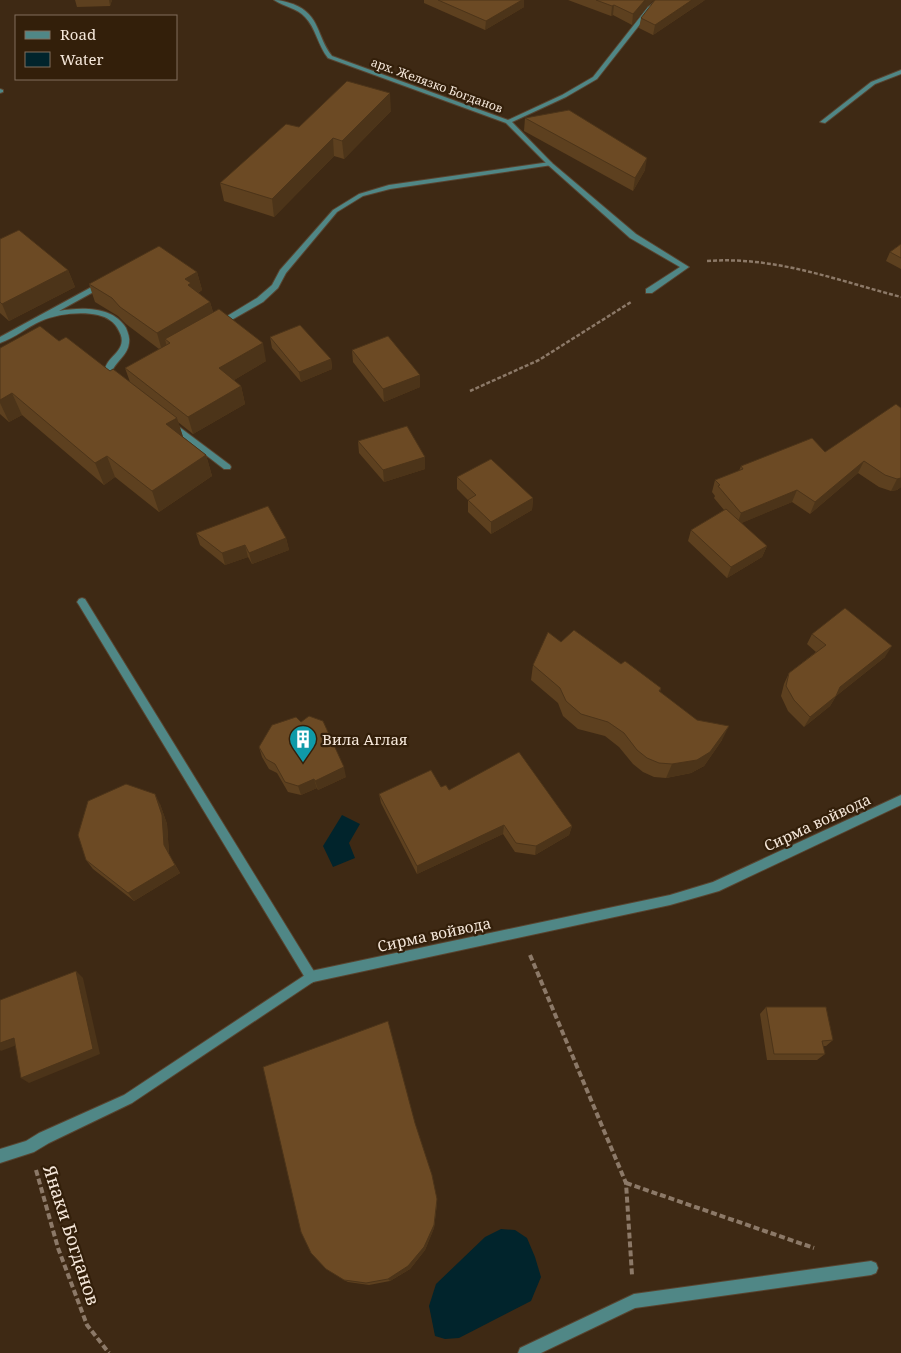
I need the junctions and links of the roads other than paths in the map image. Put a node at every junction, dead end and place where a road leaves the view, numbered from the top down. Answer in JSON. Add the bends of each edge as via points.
{"nodes":[{"id":1,"x":277,"y":0,"type":"edge"},
{"id":2,"x":661,"y":0,"type":"edge"},
{"id":3,"x":901,"y":72,"type":"edge"},
{"id":4,"x":508,"y":122,"type":"junction"},
{"id":5,"x":823,"y":122,"type":"dead end"},
{"id":6,"x":550,"y":164,"type":"junction"},
{"id":7,"x":109,"y":281,"type":"edge"},
{"id":8,"x":649,"y":292,"type":"road end"},
{"id":9,"x":42,"y":318,"type":"junction"},
{"id":10,"x":211,"y":328,"type":"edge"},
{"id":11,"x":0,"y":340,"type":"edge"},
{"id":12,"x":121,"y":385,"type":"edge"},
{"id":13,"x":159,"y":414,"type":"edge"},
{"id":14,"x":227,"y":467,"type":"dead end"},
{"id":15,"x":82,"y":602,"type":"dead end"},
{"id":16,"x":901,"y":800,"type":"edge"},
{"id":17,"x":311,"y":977,"type":"junction"},
{"id":18,"x":0,"y":1156,"type":"edge"},
{"id":19,"x":871,"y":1268,"type":"dead end"},
{"id":20,"x":525,"y":1353,"type":"edge"}],
"edges":[{"from":1,"to":4,"type":"street","name":"арх. Желязко Богданов","via":[[303,11],[310,18],[326,52],[340,61]]},
{"from":2,"to":4,"type":"street","name":"арх. Желязко Богданов","via":[[650,8],[596,78]]},
{"from":3,"to":5,"type":"street","via":[[873,83]]},
{"from":4,"to":6,"type":"street"},
{"from":6,"to":8,"type":"street","via":[[633,236],[685,267]]},
{"from":6,"to":10,"type":"street","via":[[389,187],[361,195],[335,211],[260,300]]},
{"from":7,"to":9,"type":"street"},
{"from":9,"to":11,"type":"street"},
{"from":9,"to":12,"type":"street","via":[[82,311],[109,316],[118,323],[126,341],[124,351],[107,370]]},
{"from":13,"to":14,"type":"street"},
{"from":15,"to":17,"type":"street"},
{"from":16,"to":17,"type":"street","name":"Сирма войвода","via":[[715,887],[670,900]]},
{"from":17,"to":18,"type":"street","name":"Сирма войвода","via":[[128,1099],[29,1147]]},
{"from":19,"to":20,"type":"street","via":[[634,1301]]}]}
